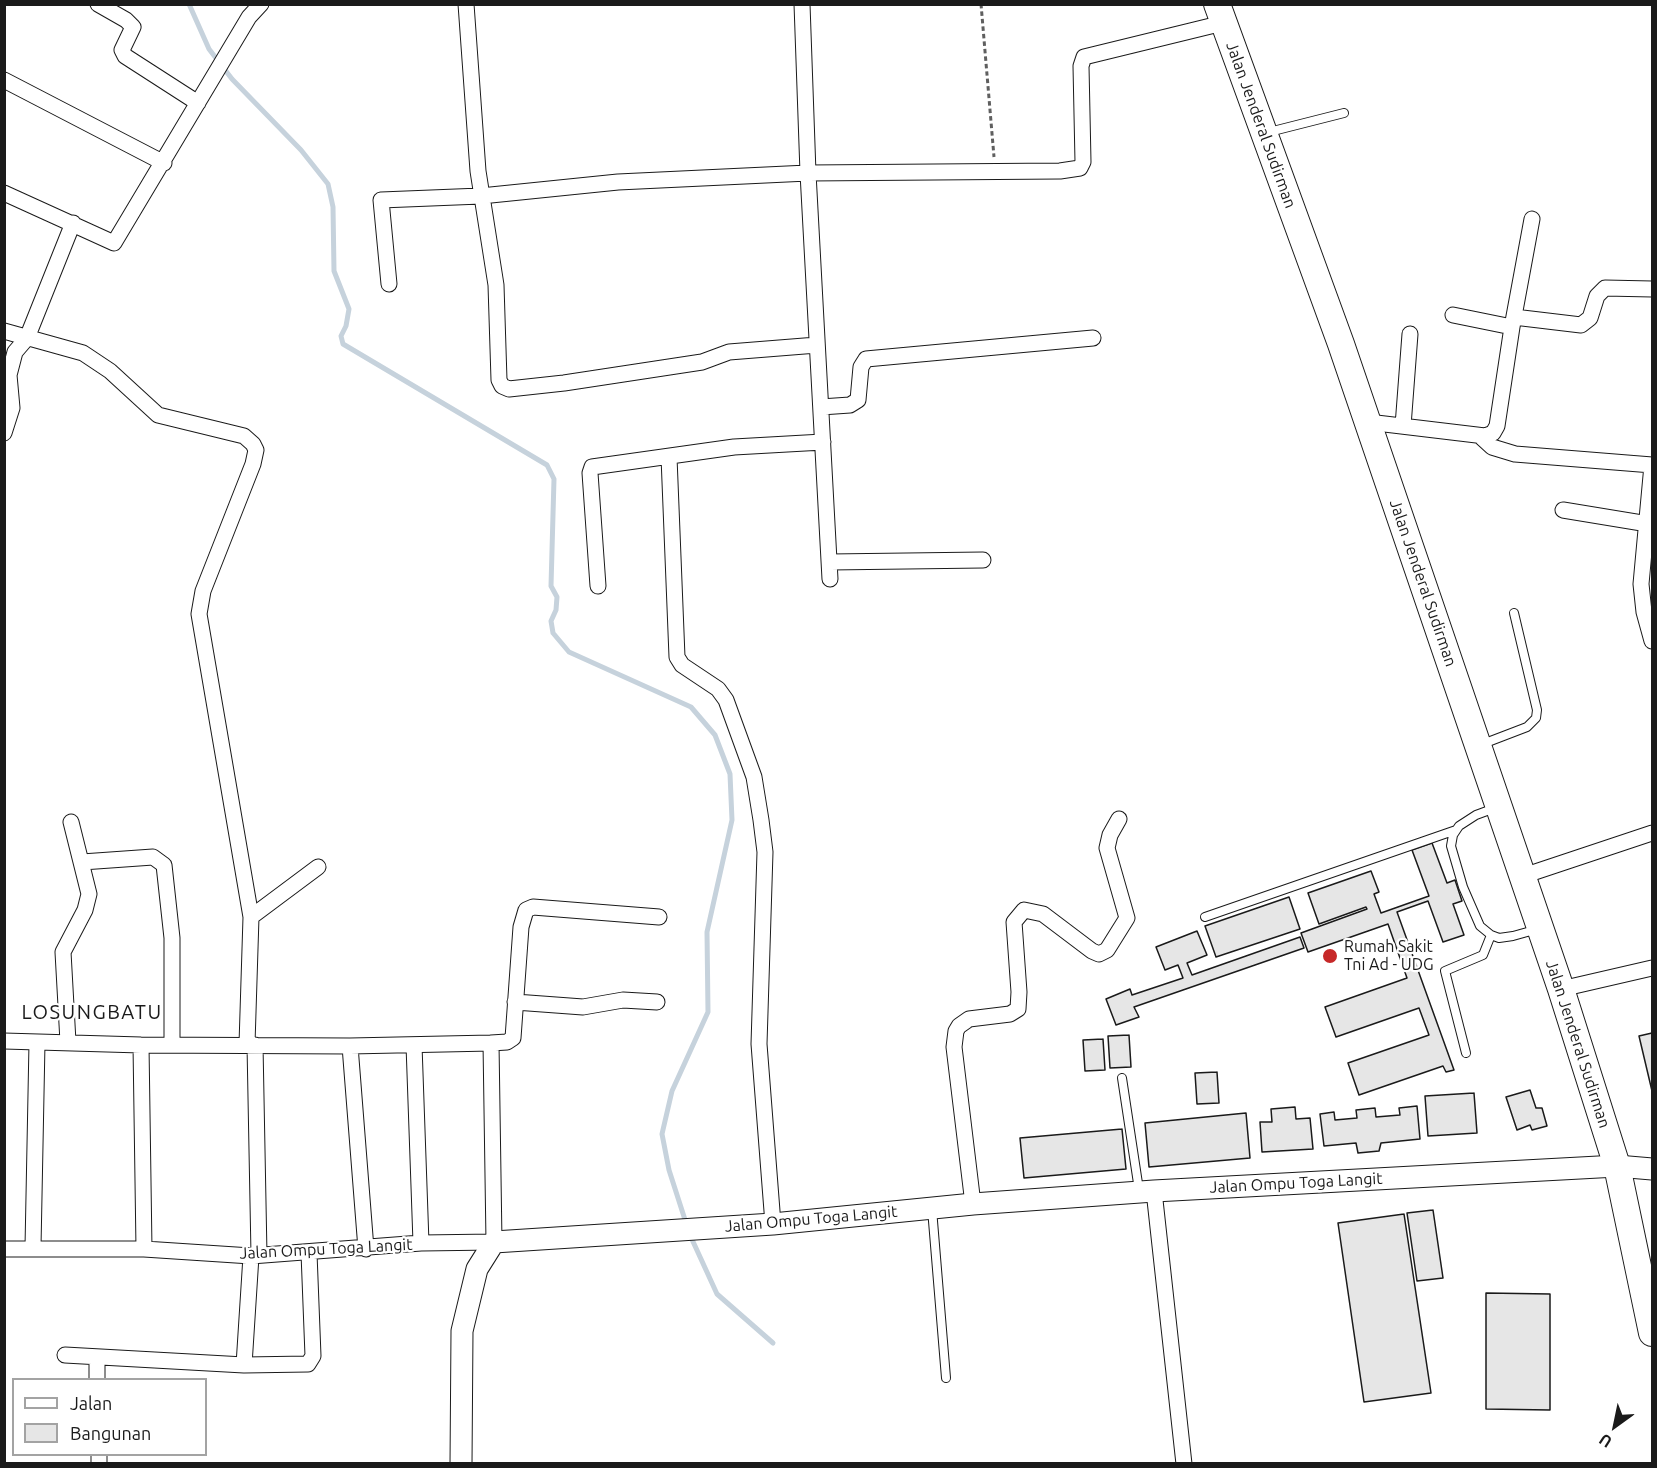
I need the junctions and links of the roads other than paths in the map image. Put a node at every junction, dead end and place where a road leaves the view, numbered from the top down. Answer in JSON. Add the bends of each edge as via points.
{"nodes":[{"id":1,"x":98,"y":4,"type":"edge"},
{"id":2,"x":261,"y":4,"type":"edge"},
{"id":3,"x":466,"y":4,"type":"edge"},
{"id":4,"x":802,"y":4,"type":"edge"},
{"id":5,"x":1220,"y":14,"type":"edge"},
{"id":6,"x":4,"y":80,"type":"edge"},
{"id":7,"x":198,"y":103,"type":"junction"},
{"id":8,"x":1344,"y":113,"type":"dead end"},
{"id":9,"x":1264,"y":134,"type":"junction"},
{"id":10,"x":164,"y":163,"type":"junction"},
{"id":11,"x":808,"y":173,"type":"junction"},
{"id":12,"x":4,"y":193,"type":"edge"},
{"id":13,"x":481,"y":196,"type":"junction"},
{"id":14,"x":1532,"y":219,"type":"dead end"},
{"id":15,"x":73,"y":223,"type":"junction"},
{"id":16,"x":389,"y":284,"type":"dead end"},
{"id":17,"x":1653,"y":290,"type":"edge"},
{"id":18,"x":1453,"y":315,"type":"dead end"},
{"id":19,"x":1513,"y":322,"type":"junction"},
{"id":20,"x":4,"y":331,"type":"edge"},
{"id":21,"x":1410,"y":334,"type":"dead end"},
{"id":22,"x":27,"y":338,"type":"junction"},
{"id":23,"x":1093,"y":338,"type":"dead end"},
{"id":24,"x":817,"y":345,"type":"junction"},
{"id":25,"x":821,"y":407,"type":"junction"},
{"id":26,"x":1368,"y":422,"type":"junction"},
{"id":27,"x":1403,"y":426,"type":"junction"},
{"id":28,"x":4,"y":433,"type":"edge"},
{"id":29,"x":1480,"y":435,"type":"junction"},
{"id":30,"x":823,"y":442,"type":"junction"},
{"id":31,"x":669,"y":457,"type":"junction"},
{"id":32,"x":1652,"y":465,"type":"edge"},
{"id":33,"x":1563,"y":510,"type":"dead end"},
{"id":34,"x":1648,"y":524,"type":"junction"},
{"id":35,"x":983,"y":560,"type":"dead end"},
{"id":36,"x":830,"y":562,"type":"junction"},
{"id":37,"x":830,"y":579,"type":"dead end"},
{"id":38,"x":598,"y":586,"type":"dead end"},
{"id":39,"x":1514,"y":613,"type":"dead end"},
{"id":40,"x":1653,"y":641,"type":"edge"},
{"id":41,"x":1479,"y":746,"type":"junction"},
{"id":42,"x":1499,"y":806,"type":"junction"},
{"id":43,"x":1119,"y":819,"type":"dead end"},
{"id":44,"x":71,"y":822,"type":"dead end"},
{"id":45,"x":1456,"y":830,"type":"junction"},
{"id":46,"x":1653,"y":833,"type":"edge"},
{"id":47,"x":82,"y":862,"type":"junction"},
{"id":48,"x":318,"y":867,"type":"dead end"},
{"id":49,"x":1523,"y":876,"type":"junction"},
{"id":50,"x":251,"y":917,"type":"junction"},
{"id":51,"x":659,"y":917,"type":"dead end"},
{"id":52,"x":1206,"y":917,"type":"dead end"},
{"id":53,"x":1540,"y":928,"type":"junction"},
{"id":54,"x":1491,"y":934,"type":"junction"},
{"id":55,"x":1653,"y":968,"type":"edge"},
{"id":56,"x":1561,"y":989,"type":"junction"},
{"id":57,"x":515,"y":1002,"type":"junction"},
{"id":58,"x":657,"y":1002,"type":"dead end"},
{"id":59,"x":4,"y":1041,"type":"edge"},
{"id":60,"x":68,"y":1042,"type":"junction"},
{"id":61,"x":37,"y":1043,"type":"junction"},
{"id":62,"x":491,"y":1043,"type":"junction"},
{"id":63,"x":172,"y":1044,"type":"junction"},
{"id":64,"x":141,"y":1045,"type":"junction"},
{"id":65,"x":251,"y":1045,"type":"junction"},
{"id":66,"x":414,"y":1045,"type":"junction"},
{"id":67,"x":350,"y":1046,"type":"junction"},
{"id":68,"x":1466,"y":1053,"type":"dead end"},
{"id":69,"x":1122,"y":1078,"type":"dead end"},
{"id":70,"x":1617,"y":1166,"type":"junction"},
{"id":71,"x":1653,"y":1169,"type":"edge"},
{"id":72,"x":1147,"y":1191,"type":"junction"},
{"id":73,"x":973,"y":1204,"type":"junction"},
{"id":74,"x":932,"y":1209,"type":"junction"},
{"id":75,"x":773,"y":1224,"type":"junction"},
{"id":76,"x":494,"y":1242,"type":"junction"},
{"id":77,"x":421,"y":1243,"type":"junction"},
{"id":78,"x":33,"y":1247,"type":"junction"},
{"id":79,"x":4,"y":1249,"type":"edge"},
{"id":80,"x":144,"y":1249,"type":"junction"},
{"id":81,"x":366,"y":1249,"type":"junction"},
{"id":82,"x":309,"y":1253,"type":"junction"},
{"id":83,"x":255,"y":1256,"type":"junction"},
{"id":84,"x":1653,"y":1333,"type":"edge"},
{"id":85,"x":65,"y":1355,"type":"dead end"},
{"id":86,"x":97,"y":1357,"type":"junction"},
{"id":87,"x":244,"y":1365,"type":"junction"},
{"id":88,"x":97,"y":1378,"type":"edge"},
{"id":89,"x":946,"y":1378,"type":"dead end"},
{"id":90,"x":461,"y":1464,"type":"edge"},
{"id":91,"x":1184,"y":1464,"type":"edge"}],
"edges":[{"from":1,"to":7,"type":"street","via":[[133,27],[122,50],[125,56]]},
{"from":2,"to":7,"type":"street","via":[[249,17]]},
{"from":3,"to":13,"type":"street"},
{"from":4,"to":11,"type":"street"},
{"from":5,"to":9,"type":"highway","name":"Jalan Jenderal Sudirman"},
{"from":5,"to":11,"type":"street","via":[[1084,57],[1081,167],[1060,171]]},
{"from":6,"to":10,"type":"street"},
{"from":7,"to":10,"type":"street"},
{"from":8,"to":9,"type":"lane"},
{"from":9,"to":26,"type":"highway","name":"Jalan Jenderal Sudirman"},
{"from":10,"to":15,"type":"street","via":[[114,243]]},
{"from":11,"to":13,"type":"street","via":[[618,182]]},
{"from":11,"to":24,"type":"street"},
{"from":12,"to":15,"type":"street"},
{"from":13,"to":16,"type":"street","via":[[381,200]]},
{"from":13,"to":24,"type":"street","via":[[496,285],[499,380],[506,388],[696,363],[729,352]]},
{"from":14,"to":19,"type":"street"},
{"from":15,"to":22,"type":"street"},
{"from":17,"to":19,"type":"street","via":[[1605,288],[1597,296],[1590,318],[1581,325]]},
{"from":18,"to":19,"type":"street"},
{"from":19,"to":29,"type":"street","via":[[1497,426],[1489,435]]},
{"from":20,"to":22,"type":"street"},
{"from":21,"to":27,"type":"street"},
{"from":22,"to":28,"type":"street","via":[[16,349],[9,375],[12,408]]},
{"from":22,"to":50,"type":"street","via":[[90,357],[158,415],[237,433],[253,444],[253,464],[203,591],[199,614]]},
{"from":23,"to":25,"type":"street","via":[[866,359],[861,367],[861,394],[856,402]]},
{"from":24,"to":25,"type":"street"},
{"from":25,"to":30,"type":"street"},
{"from":26,"to":27,"type":"street"},
{"from":26,"to":41,"type":"highway","name":"Jalan Jenderal Sudirman"},
{"from":27,"to":29,"type":"street"},
{"from":29,"to":32,"type":"street","via":[[1492,447],[1515,454]]},
{"from":30,"to":31,"type":"street","via":[[734,447]]},
{"from":30,"to":36,"type":"street"},
{"from":31,"to":38,"type":"street","via":[[596,465],[590,469]]},
{"from":31,"to":75,"type":"street","via":[[676,657],[718,689],[726,700],[754,777],[761,820],[765,852],[759,1044]]},
{"from":32,"to":34,"type":"street"},
{"from":33,"to":34,"type":"street"},
{"from":34,"to":40,"type":"street","via":[[1641,591]]},
{"from":35,"to":36,"type":"street"},
{"from":36,"to":37,"type":"street"},
{"from":39,"to":41,"type":"lane","via":[[1536,718],[1527,727]]},
{"from":41,"to":42,"type":"highway","name":"Jalan Jenderal Sudirman"},
{"from":42,"to":45,"type":"lane","via":[[1476,815]]},
{"from":42,"to":49,"type":"highway","name":"Jalan Jenderal Sudirman"},
{"from":43,"to":73,"type":"street","via":[[1107,848],[1126,918],[1107,950],[1099,954],[1092,951],[1043,914],[1024,910],[1014,922],[1018,1009],[1010,1014],[969,1019],[956,1031],[954,1047]]},
{"from":44,"to":47,"type":"street"},
{"from":45,"to":52,"type":"lane"},
{"from":45,"to":54,"type":"lane","via":[[1451,846],[1463,887],[1480,926]]},
{"from":46,"to":49,"type":"street"},
{"from":47,"to":60,"type":"street","via":[[88,900],[63,952]]},
{"from":47,"to":63,"type":"street","via":[[153,857],[164,865],[172,938]]},
{"from":48,"to":50,"type":"street"},
{"from":49,"to":53,"type":"highway","name":"Jalan Jenderal Sudirman"},
{"from":50,"to":65,"type":"street"},
{"from":51,"to":57,"type":"street","via":[[529,908],[523,913]]},
{"from":53,"to":54,"type":"lane","via":[[1499,938]]},
{"from":53,"to":56,"type":"highway","name":"Jalan Jenderal Sudirman"},
{"from":54,"to":68,"type":"lane","via":[[1483,955],[1445,971]]},
{"from":55,"to":56,"type":"street"},
{"from":56,"to":70,"type":"highway","name":"Jalan Jenderal Sudirman"},
{"from":57,"to":58,"type":"street","via":[[583,1007],[623,1000]]},
{"from":57,"to":62,"type":"street","via":[[513,1038]]},
{"from":59,"to":61,"type":"street"},
{"from":60,"to":61,"type":"street"},
{"from":60,"to":64,"type":"street"},
{"from":61,"to":78,"type":"street"},
{"from":62,"to":66,"type":"street"},
{"from":62,"to":76,"type":"street"},
{"from":63,"to":64,"type":"street"},
{"from":63,"to":65,"type":"street"},
{"from":64,"to":80,"type":"street"},
{"from":65,"to":67,"type":"street"},
{"from":65,"to":83,"type":"street"},
{"from":66,"to":67,"type":"street"},
{"from":66,"to":77,"type":"street"},
{"from":67,"to":81,"type":"street"},
{"from":69,"to":72,"type":"lane"},
{"from":70,"to":71,"type":"main road","name":"Jalan Ompu Toga Langit"},
{"from":70,"to":72,"type":"main road","name":"Jalan Ompu Toga Langit"},
{"from":70,"to":84,"type":"highway","name":"Jalan Jenderal Sudirman"},
{"from":72,"to":73,"type":"main road","name":"Jalan Ompu Toga Langit"},
{"from":72,"to":91,"type":"street"},
{"from":73,"to":74,"type":"main road","name":"Jalan Ompu Toga Langit"},
{"from":74,"to":75,"type":"main road","name":"Jalan Ompu Toga Langit"},
{"from":74,"to":89,"type":"lane"},
{"from":75,"to":76,"type":"main road","name":"Jalan Ompu Toga Langit"},
{"from":76,"to":77,"type":"street","name":"Jalan Ompu Toga Langit"},
{"from":76,"to":90,"type":"main road","via":[[477,1269],[462,1331]]},
{"from":77,"to":81,"type":"street","name":"Jalan Ompu Toga Langit"},
{"from":78,"to":79,"type":"street","name":"Jalan Ompu Toga Langit"},
{"from":78,"to":80,"type":"street","name":"Jalan Ompu Toga Langit"},
{"from":80,"to":83,"type":"street","name":"Jalan Ompu Toga Langit"},
{"from":81,"to":82,"type":"street","name":"Jalan Ompu Toga Langit"},
{"from":82,"to":83,"type":"street","name":"Jalan Ompu Toga Langit"},
{"from":82,"to":87,"type":"street","via":[[312,1359],[305,1365]]},
{"from":83,"to":87,"type":"street"},
{"from":85,"to":86,"type":"street"},
{"from":86,"to":87,"type":"street"},
{"from":86,"to":88,"type":"street"}]}
